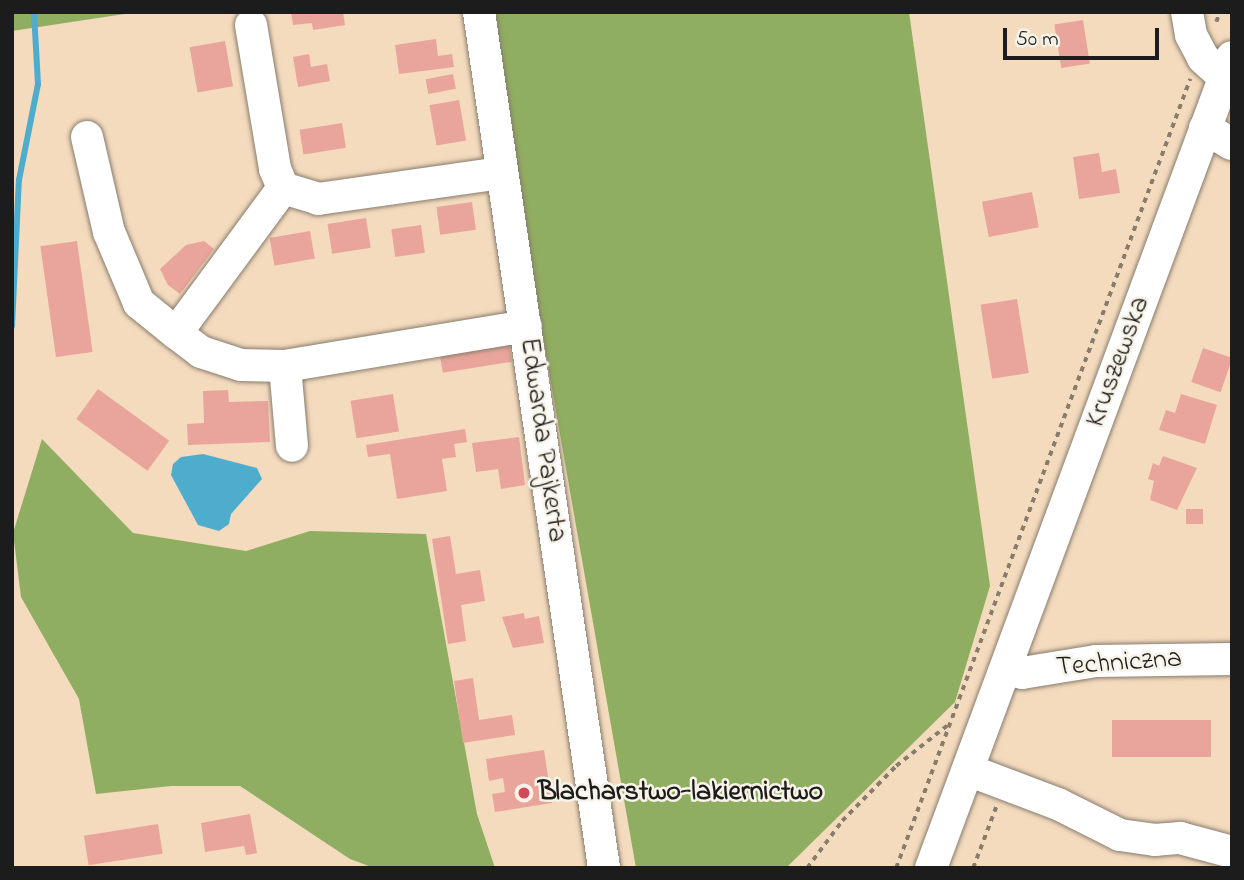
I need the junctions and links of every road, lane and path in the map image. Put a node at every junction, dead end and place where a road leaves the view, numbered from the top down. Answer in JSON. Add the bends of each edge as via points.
{"nodes":[{"id":1,"x":479,"y":12,"type":"edge"},
{"id":2,"x":1187,"y":12,"type":"edge"},
{"id":3,"x":1215,"y":12,"type":"edge"},
{"id":4,"x":251,"y":25,"type":"dead end"},
{"id":5,"x":1200,"y":52,"type":"junction"},
{"id":6,"x":1228,"y":67,"type":"edge"},
{"id":7,"x":1219,"y":136,"type":"edge"},
{"id":8,"x":87,"y":138,"type":"dead end"},
{"id":9,"x":500,"y":173,"type":"junction"},
{"id":10,"x":283,"y":188,"type":"junction"},
{"id":11,"x":526,"y":326,"type":"junction"},
{"id":12,"x":176,"y":333,"type":"junction"},
{"id":13,"x":285,"y":366,"type":"junction"},
{"id":14,"x":292,"y":446,"type":"dead end"},
{"id":15,"x":1232,"y":659,"type":"edge"},
{"id":16,"x":1006,"y":668,"type":"junction"},
{"id":17,"x":927,"y":740,"type":"dead end"},
{"id":18,"x":968,"y":770,"type":"junction"},
{"id":19,"x":1232,"y":852,"type":"edge"},
{"id":20,"x":604,"y":868,"type":"edge"},
{"id":21,"x":807,"y":868,"type":"edge"},
{"id":22,"x":896,"y":868,"type":"edge"},
{"id":23,"x":931,"y":868,"type":"edge"}],
"edges":[{"from":1,"to":9,"type":"street","name":"Edwarda Pajkerta"},
{"from":2,"to":5,"type":"street"},
{"from":3,"to":5,"type":"path"},
{"from":4,"to":10,"type":"street","via":[[275,169]]},
{"from":5,"to":6,"type":"street"},
{"from":5,"to":22,"type":"path"},
{"from":6,"to":7,"type":"street","name":"Kruszewska"},
{"from":7,"to":16,"type":"street","name":"Kruszewska"},
{"from":8,"to":12,"type":"street","via":[[109,232],[139,303]]},
{"from":9,"to":10,"type":"street","via":[[318,199]]},
{"from":9,"to":11,"type":"street","name":"Edwarda Pajkerta"},
{"from":10,"to":12,"type":"street"},
{"from":11,"to":13,"type":"street"},
{"from":11,"to":20,"type":"street","name":"Edwarda Pajkerta"},
{"from":12,"to":13,"type":"street","via":[[201,352],[241,365]]},
{"from":13,"to":14,"type":"street"},
{"from":15,"to":16,"type":"street","name":"Techniczna","via":[[1096,661],[1022,673]]},
{"from":16,"to":18,"type":"street","name":"Kruszewska"},
{"from":17,"to":21,"type":"path","via":[[842,821]]},
{"from":18,"to":19,"type":"street","via":[[1058,804],[1120,835],[1181,838]]},
{"from":18,"to":23,"type":"street","name":"Kruszewska"}]}
